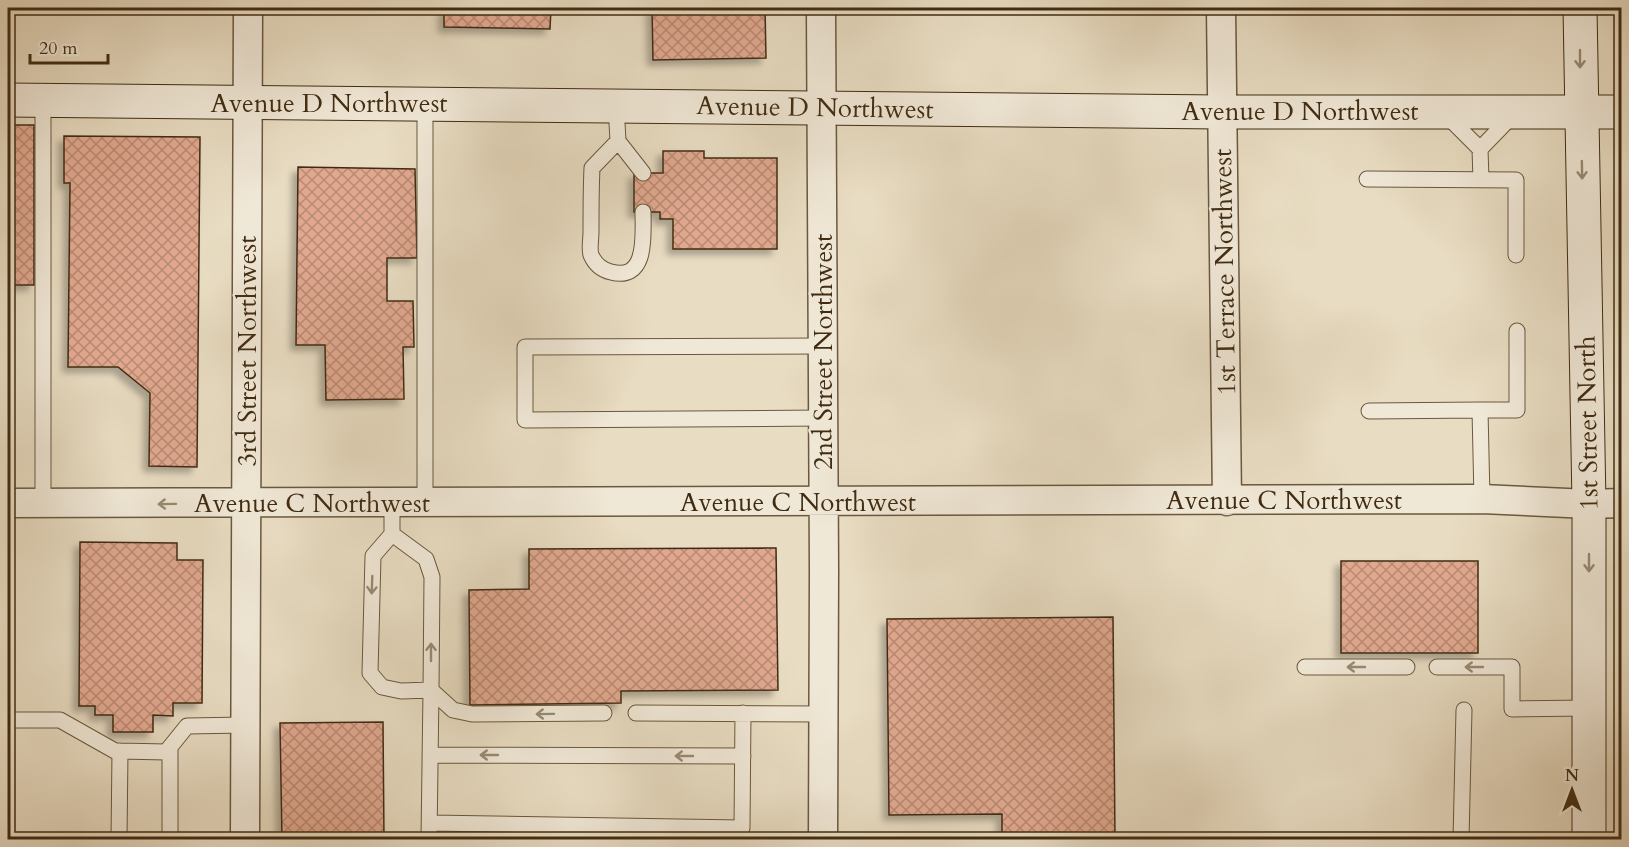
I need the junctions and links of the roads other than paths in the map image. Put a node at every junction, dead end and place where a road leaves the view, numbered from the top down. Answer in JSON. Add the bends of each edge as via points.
{"nodes":[{"id":1,"x":248,"y":8,"type":"edge"},
{"id":2,"x":821,"y":8,"type":"edge"},
{"id":3,"x":1221,"y":8,"type":"edge"},
{"id":4,"x":1580,"y":8,"type":"edge"},
{"id":5,"x":8,"y":100,"type":"edge"},
{"id":6,"x":43,"y":100,"type":"junction"},
{"id":7,"x":247,"y":102,"type":"junction"},
{"id":8,"x":425,"y":104,"type":"junction"},
{"id":9,"x":616,"y":105,"type":"junction"},
{"id":10,"x":822,"y":106,"type":"junction"},
{"id":11,"x":1442,"y":111,"type":"junction"},
{"id":12,"x":1517,"y":111,"type":"junction"},
{"id":13,"x":1580,"y":111,"type":"junction"},
{"id":14,"x":1222,"y":112,"type":"junction"},
{"id":15,"x":1622,"y":112,"type":"edge"},
{"id":16,"x":618,"y":141,"type":"junction"},
{"id":17,"x":1480,"y":149,"type":"junction"},
{"id":18,"x":643,"y":172,"type":"dead end"},
{"id":19,"x":1367,"y":179,"type":"dead end"},
{"id":20,"x":1481,"y":180,"type":"junction"},
{"id":21,"x":643,"y":212,"type":"dead end"},
{"id":22,"x":1516,"y":255,"type":"dead end"},
{"id":23,"x":1517,"y":330,"type":"dead end"},
{"id":24,"x":823,"y":346,"type":"junction"},
{"id":25,"x":1480,"y":410,"type":"junction"},
{"id":26,"x":1370,"y":411,"type":"dead end"},
{"id":27,"x":823,"y":418,"type":"junction"},
{"id":28,"x":1482,"y":499,"type":"junction"},
{"id":29,"x":1227,"y":501,"type":"junction"},
{"id":30,"x":246,"y":502,"type":"junction"},
{"id":31,"x":392,"y":502,"type":"junction"},
{"id":32,"x":425,"y":502,"type":"junction"},
{"id":33,"x":824,"y":502,"type":"junction"},
{"id":34,"x":8,"y":503,"type":"edge"},
{"id":35,"x":1622,"y":503,"type":"edge"},
{"id":36,"x":43,"y":504,"type":"junction"},
{"id":37,"x":1589,"y":504,"type":"junction"},
{"id":38,"x":392,"y":534,"type":"junction"},
{"id":39,"x":1305,"y":667,"type":"dead end"},
{"id":40,"x":1407,"y":667,"type":"dead end"},
{"id":41,"x":1437,"y":667,"type":"dead end"},
{"id":42,"x":431,"y":690,"type":"junction"},
{"id":43,"x":1589,"y":708,"type":"junction"},
{"id":44,"x":1464,"y":710,"type":"dead end"},
{"id":45,"x":604,"y":713,"type":"dead end"},
{"id":46,"x":636,"y":713,"type":"dead end"},
{"id":47,"x":743,"y":713,"type":"junction"},
{"id":48,"x":824,"y":714,"type":"junction"},
{"id":49,"x":8,"y":720,"type":"edge"},
{"id":50,"x":246,"y":725,"type":"junction"},
{"id":51,"x":170,"y":747,"type":"junction"},
{"id":52,"x":120,"y":751,"type":"junction"},
{"id":53,"x":430,"y":755,"type":"junction"},
{"id":54,"x":743,"y":756,"type":"junction"},
{"id":55,"x":430,"y":823,"type":"junction"},
{"id":56,"x":682,"y":833,"type":"edge"},
{"id":57,"x":119,"y":840,"type":"edge"},
{"id":58,"x":170,"y":840,"type":"edge"},
{"id":59,"x":245,"y":840,"type":"edge"},
{"id":60,"x":429,"y":840,"type":"edge"},
{"id":61,"x":823,"y":840,"type":"edge"},
{"id":62,"x":1461,"y":840,"type":"edge"},
{"id":63,"x":1589,"y":840,"type":"edge"}],
"edges":[{"from":1,"to":7,"type":"street","name":"3rd Street Northwest"},
{"from":2,"to":10,"type":"street","name":"2nd Street Northwest"},
{"from":3,"to":14,"type":"street","name":"1st Terrace Northwest"},
{"from":4,"to":13,"type":"street","name":"1st Street North","one_way":true},
{"from":5,"to":6,"type":"street","name":"Avenue D Northwest"},
{"from":6,"to":7,"type":"street","name":"Avenue D Northwest"},
{"from":6,"to":36,"type":"lane"},
{"from":7,"to":8,"type":"street","name":"Avenue D Northwest"},
{"from":7,"to":30,"type":"street","name":"3rd Street Northwest"},
{"from":8,"to":9,"type":"street","name":"Avenue D Northwest"},
{"from":8,"to":32,"type":"lane"},
{"from":9,"to":10,"type":"street","name":"Avenue D Northwest"},
{"from":9,"to":16,"type":"lane"},
{"from":10,"to":14,"type":"street","name":"Avenue D Northwest"},
{"from":10,"to":24,"type":"street","name":"2nd Street Northwest"},
{"from":11,"to":12,"type":"street","name":"Avenue D Northwest"},
{"from":11,"to":14,"type":"street","name":"Avenue D Northwest"},
{"from":11,"to":17,"type":"lane"},
{"from":12,"to":13,"type":"street","name":"Avenue D Northwest"},
{"from":12,"to":17,"type":"lane"},
{"from":13,"to":15,"type":"street","name":"Avenue D Northwest"},
{"from":13,"to":37,"type":"street","name":"1st Street North","one_way":true},
{"from":14,"to":29,"type":"street","name":"1st Terrace Northwest"},
{"from":16,"to":18,"type":"lane"},
{"from":16,"to":21,"type":"lane","via":[[592,168],[591,254],[599,268],[613,273],[633,269],[643,249]]},
{"from":17,"to":20,"type":"lane"},
{"from":19,"to":20,"type":"lane"},
{"from":20,"to":22,"type":"lane","via":[[1516,180]]},
{"from":23,"to":25,"type":"lane","via":[[1517,410]]},
{"from":24,"to":27,"type":"street","name":"2nd Street Northwest"},
{"from":24,"to":27,"type":"lane","via":[[525,347],[525,420]]},
{"from":25,"to":26,"type":"lane"},
{"from":25,"to":28,"type":"lane"},
{"from":27,"to":33,"type":"street","name":"2nd Street Northwest"},
{"from":28,"to":29,"type":"street","name":"Avenue C Northwest"},
{"from":28,"to":37,"type":"street","name":"Avenue C Northwest"},
{"from":29,"to":33,"type":"street","name":"Avenue C Northwest"},
{"from":30,"to":31,"type":"street","name":"Avenue C Northwest"},
{"from":30,"to":36,"type":"street","name":"Avenue C Northwest","one_way":true},
{"from":30,"to":50,"type":"street","name":"3rd Street Northwest"},
{"from":31,"to":32,"type":"street","name":"Avenue C Northwest"},
{"from":31,"to":38,"type":"lane"},
{"from":32,"to":33,"type":"street","name":"Avenue C Northwest"},
{"from":33,"to":48,"type":"street","name":"2nd Street Northwest"},
{"from":34,"to":36,"type":"street","name":"Avenue C Northwest"},
{"from":35,"to":37,"type":"street","name":"Avenue C Northwest"},
{"from":37,"to":43,"type":"street","name":"1st Street North","one_way":true},
{"from":42,"to":38,"type":"lane","one_way":true,"via":[[432,577],[426,559]]},
{"from":38,"to":42,"type":"lane","one_way":true,"via":[[373,556],[369,674],[382,687]]},
{"from":40,"to":39,"type":"lane","one_way":true},
{"from":43,"to":41,"type":"lane","one_way":true,"via":[[1512,709],[1512,667]]},
{"from":45,"to":42,"type":"lane","one_way":true,"via":[[472,714],[453,710]]},
{"from":42,"to":53,"type":"lane"},
{"from":43,"to":63,"type":"street","name":"1st Street North"},
{"from":44,"to":62,"type":"lane"},
{"from":46,"to":47,"type":"lane"},
{"from":47,"to":48,"type":"lane"},
{"from":47,"to":54,"type":"lane"},
{"from":48,"to":61,"type":"street","name":"2nd Street Northwest"},
{"from":49,"to":52,"type":"lane","via":[[60,720]]},
{"from":50,"to":51,"type":"lane","via":[[187,726]]},
{"from":50,"to":59,"type":"street","name":"3rd Street Northwest"},
{"from":51,"to":52,"type":"lane","via":[[166,752]]},
{"from":51,"to":58,"type":"lane"},
{"from":52,"to":57,"type":"lane"},
{"from":54,"to":53,"type":"lane","one_way":true},
{"from":53,"to":55,"type":"lane"},
{"from":54,"to":56,"type":"lane","via":[[742,828]]},
{"from":55,"to":56,"type":"lane"},
{"from":55,"to":60,"type":"lane"}]}
